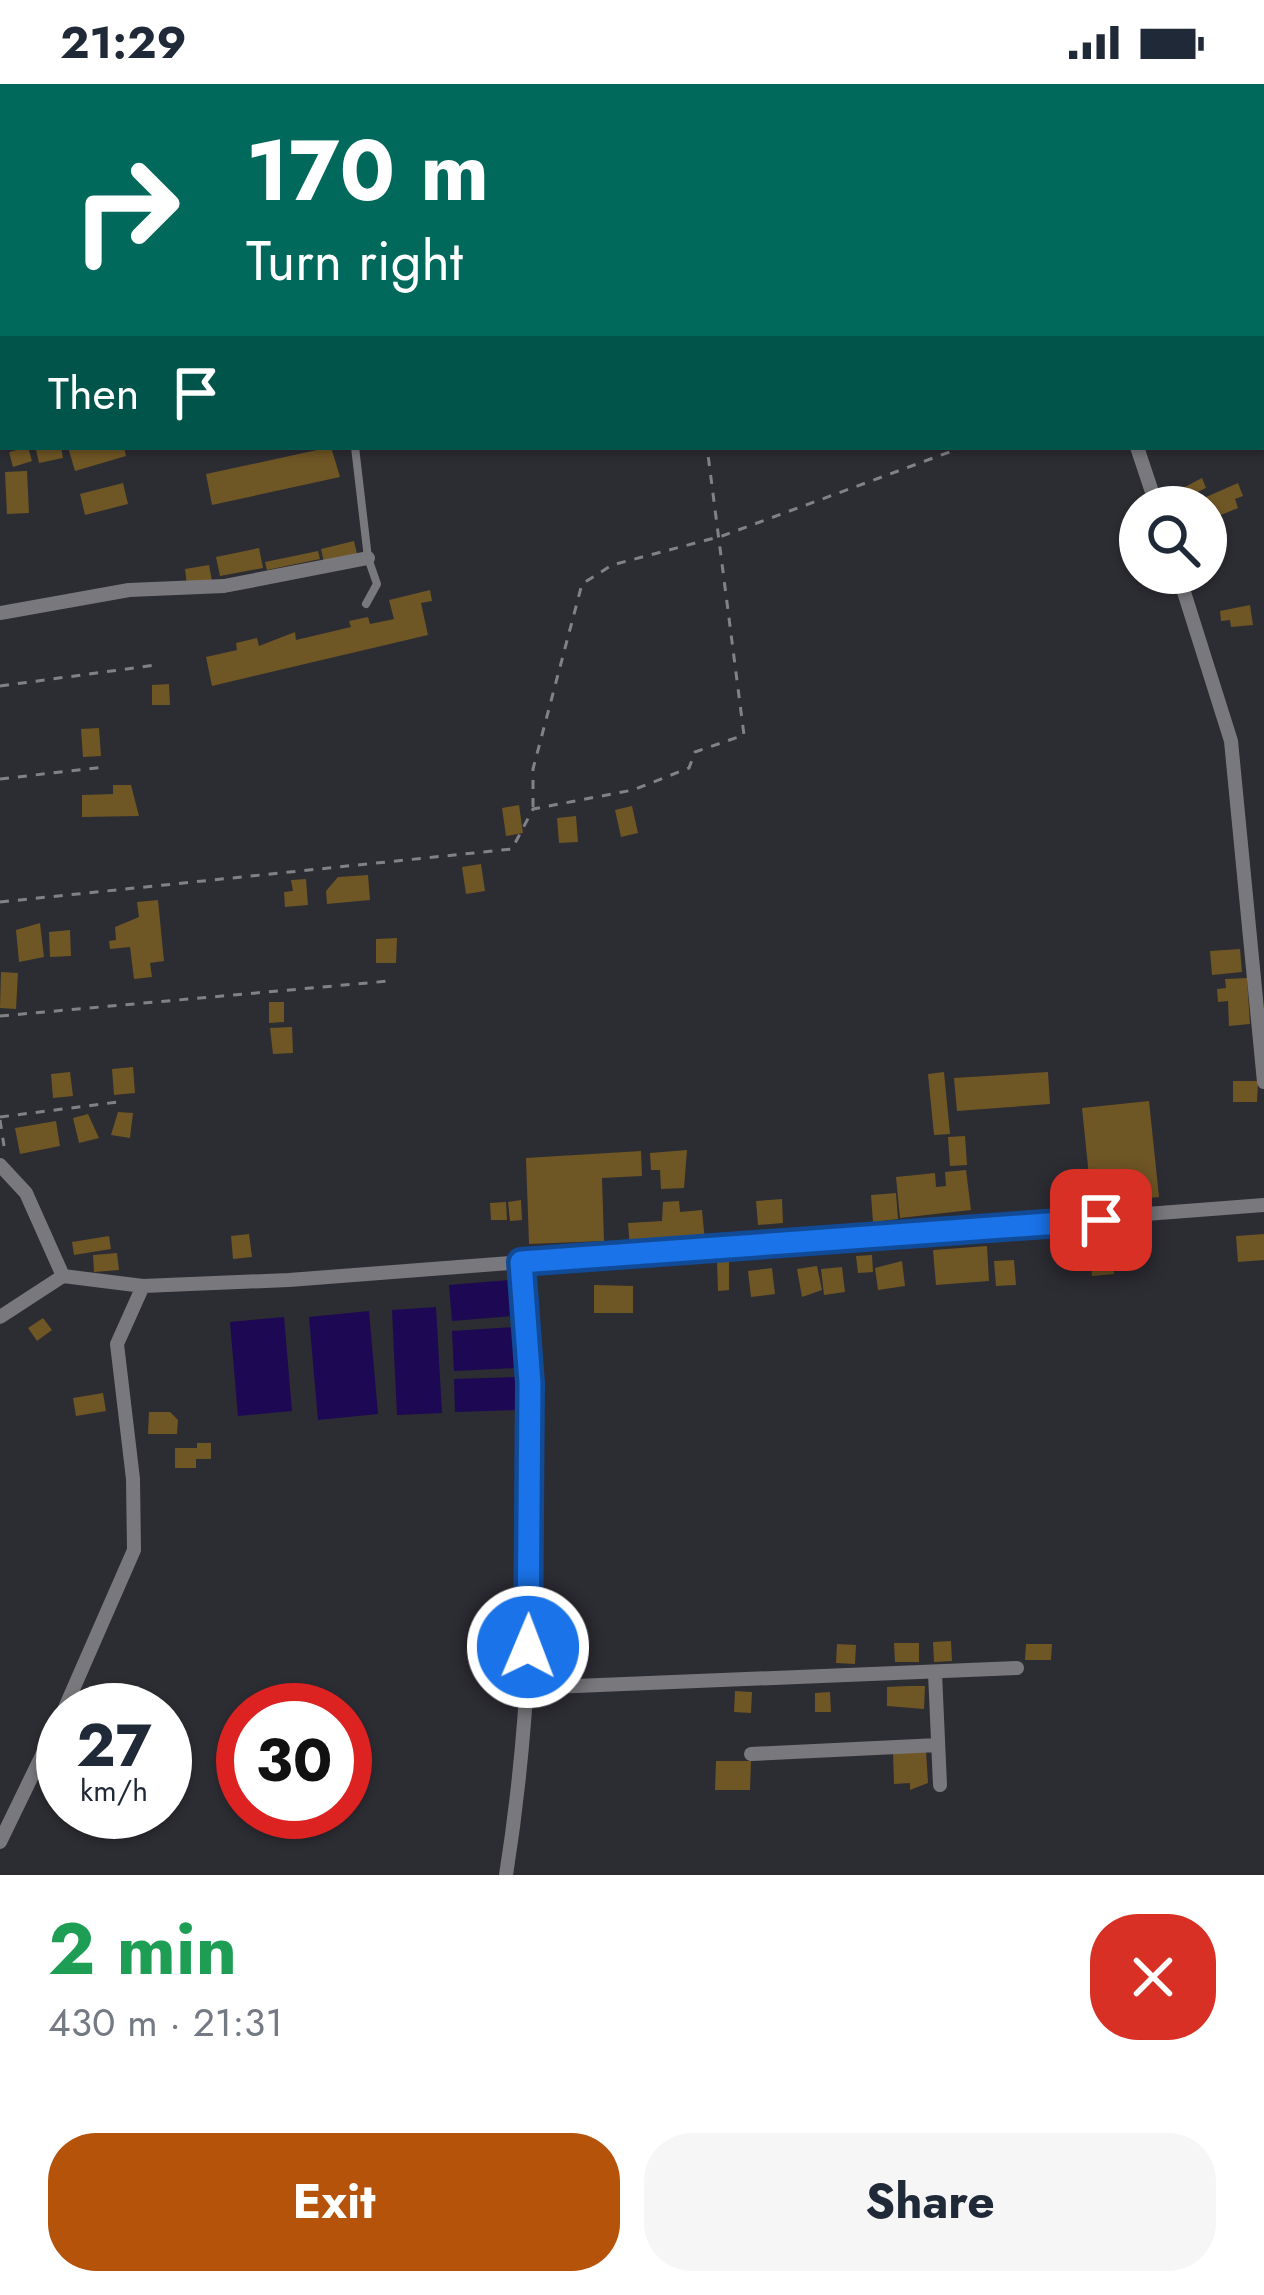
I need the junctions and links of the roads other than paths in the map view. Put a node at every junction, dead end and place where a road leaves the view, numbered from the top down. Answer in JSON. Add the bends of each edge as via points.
{"nodes":[{"id":1,"x":355,"y":450,"type":"edge"},
{"id":2,"x":1138,"y":450,"type":"edge"},
{"id":3,"x":1150,"y":486,"type":"edge"},
{"id":4,"x":368,"y":558,"type":"junction"},
{"id":5,"x":1185,"y":594,"type":"edge"},
{"id":6,"x":366,"y":604,"type":"dead end"},
{"id":7,"x":0,"y":613,"type":"edge"},
{"id":8,"x":1264,"y":1082,"type":"edge"},
{"id":9,"x":0,"y":1165,"type":"edge"},
{"id":10,"x":1264,"y":1205,"type":"edge"},
{"id":11,"x":521,"y":1262,"type":"junction"},
{"id":12,"x":63,"y":1276,"type":"junction"},
{"id":13,"x":143,"y":1286,"type":"junction"},
{"id":14,"x":0,"y":1317,"type":"edge"},
{"id":15,"x":1017,"y":1668,"type":"dead end"},
{"id":16,"x":935,"y":1673,"type":"junction"},
{"id":17,"x":75,"y":1683,"type":"edge"},
{"id":18,"x":527,"y":1688,"type":"junction"},
{"id":19,"x":938,"y":1745,"type":"junction"},
{"id":20,"x":751,"y":1754,"type":"dead end"},
{"id":21,"x":36,"y":1767,"type":"edge"},
{"id":22,"x":940,"y":1786,"type":"dead end"},
{"id":23,"x":0,"y":1842,"type":"edge"},
{"id":24,"x":506,"y":1875,"type":"edge"}],
"edges":[{"from":1,"to":4,"type":"lane"},
{"from":2,"to":3,"type":"street"},
{"from":4,"to":6,"type":"lane","via":[[377,584]]},
{"from":4,"to":7,"type":"street","via":[[224,586],[129,590]]},
{"from":5,"to":8,"type":"street","via":[[1231,741]]},
{"from":9,"to":12,"type":"street","via":[[26,1193]]},
{"from":10,"to":11,"type":"street"},
{"from":11,"to":13,"type":"street"},
{"from":11,"to":18,"type":"street","via":[[530,1383]]},
{"from":12,"to":13,"type":"street"},
{"from":12,"to":14,"type":"street"},
{"from":13,"to":17,"type":"street","via":[[117,1344],[134,1550]]},
{"from":15,"to":16,"type":"street"},
{"from":16,"to":18,"type":"street"},
{"from":16,"to":19,"type":"street"},
{"from":18,"to":24,"type":"street"},
{"from":19,"to":20,"type":"street"},
{"from":19,"to":22,"type":"street"},
{"from":21,"to":23,"type":"street"}]}
